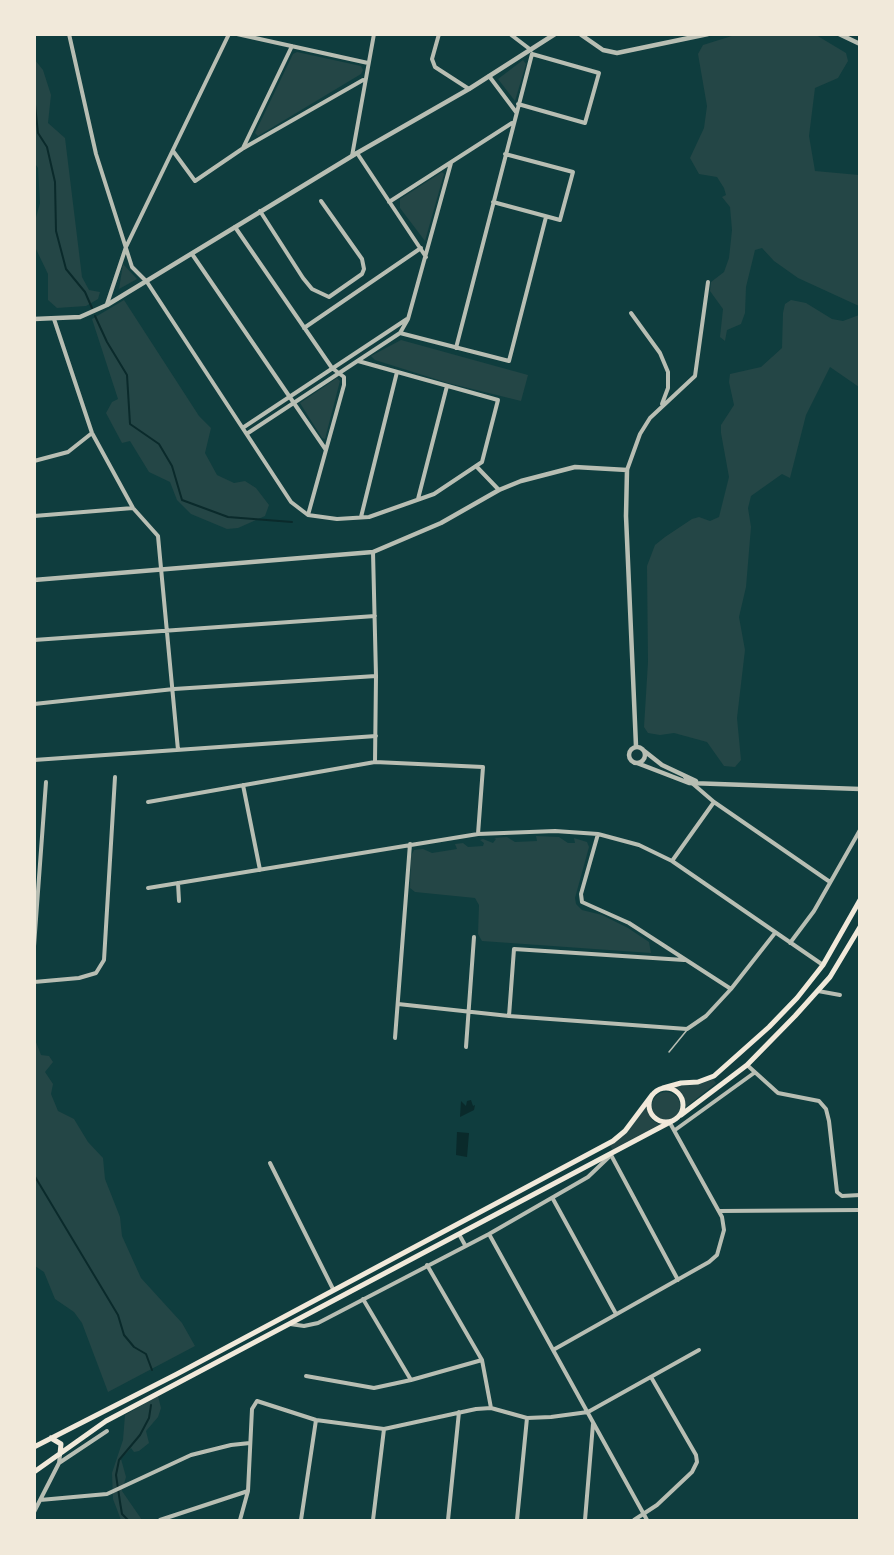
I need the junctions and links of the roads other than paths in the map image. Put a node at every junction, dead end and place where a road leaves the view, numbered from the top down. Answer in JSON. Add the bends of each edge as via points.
{"nodes":[{"id":1,"x":69,"y":34,"type":"edge"},
{"id":2,"x":229,"y":34,"type":"edge"},
{"id":3,"x":237,"y":34,"type":"edge"},
{"id":4,"x":374,"y":34,"type":"edge"},
{"id":5,"x":440,"y":34,"type":"edge"},
{"id":6,"x":510,"y":34,"type":"edge"},
{"id":7,"x":555,"y":34,"type":"edge"},
{"id":8,"x":580,"y":34,"type":"edge"},
{"id":9,"x":708,"y":34,"type":"edge"},
{"id":10,"x":839,"y":34,"type":"edge"},
{"id":11,"x":696,"y":36,"type":"edge"},
{"id":12,"x":848,"y":36,"type":"edge"},
{"id":13,"x":860,"y":44,"type":"edge"},
{"id":14,"x":292,"y":46,"type":"junction"},
{"id":15,"x":531,"y":52,"type":"junction"},
{"id":16,"x":368,"y":63,"type":"junction"},
{"id":17,"x":489,"y":76,"type":"junction"},
{"id":18,"x":363,"y":80,"type":"junction"},
{"id":19,"x":468,"y":89,"type":"junction"},
{"id":20,"x":518,"y":104,"type":"junction"},
{"id":21,"x":516,"y":112,"type":"junction"},
{"id":22,"x":513,"y":123,"type":"junction"},
{"id":23,"x":242,"y":149,"type":"junction"},
{"id":24,"x":173,"y":151,"type":"junction"},
{"id":25,"x":354,"y":154,"type":"junction"},
{"id":26,"x":505,"y":154,"type":"junction"},
{"id":27,"x":451,"y":163,"type":"junction"},
{"id":28,"x":321,"y":201,"type":"dead end"},
{"id":29,"x":389,"y":202,"type":"junction"},
{"id":30,"x":493,"y":202,"type":"junction"},
{"id":31,"x":260,"y":212,"type":"junction"},
{"id":32,"x":546,"y":217,"type":"junction"},
{"id":33,"x":234,"y":227,"type":"junction"},
{"id":34,"x":126,"y":247,"type":"junction"},
{"id":35,"x":421,"y":248,"type":"junction"},
{"id":36,"x":192,"y":254,"type":"junction"},
{"id":37,"x":426,"y":257,"type":"junction"},
{"id":38,"x":147,"y":282,"type":"junction"},
{"id":39,"x":708,"y":282,"type":"dead end"},
{"id":40,"x":107,"y":305,"type":"junction"},
{"id":41,"x":631,"y":313,"type":"dead end"},
{"id":42,"x":34,"y":319,"type":"edge"},
{"id":43,"x":54,"y":319,"type":"junction"},
{"id":44,"x":408,"y":319,"type":"junction"},
{"id":45,"x":304,"y":328,"type":"junction"},
{"id":46,"x":400,"y":333,"type":"junction"},
{"id":47,"x":456,"y":348,"type":"junction"},
{"id":48,"x":358,"y":361,"type":"junction"},
{"id":49,"x":332,"y":368,"type":"junction"},
{"id":50,"x":397,"y":372,"type":"junction"},
{"id":51,"x":338,"y":373,"type":"junction"},
{"id":52,"x":447,"y":386,"type":"junction"},
{"id":53,"x":288,"y":396,"type":"junction"},
{"id":54,"x":294,"y":404,"type":"junction"},
{"id":55,"x":662,"y":405,"type":"junction"},
{"id":56,"x":244,"y":427,"type":"junction"},
{"id":57,"x":92,"y":433,"type":"junction"},
{"id":58,"x":248,"y":433,"type":"junction"},
{"id":59,"x":326,"y":450,"type":"junction"},
{"id":60,"x":34,"y":461,"type":"edge"},
{"id":61,"x":476,"y":466,"type":"junction"},
{"id":62,"x":627,"y":470,"type":"junction"},
{"id":63,"x":499,"y":490,"type":"junction"},
{"id":64,"x":418,"y":500,"type":"junction"},
{"id":65,"x":133,"y":508,"type":"junction"},
{"id":66,"x":308,"y":515,"type":"junction"},
{"id":67,"x":34,"y":516,"type":"edge"},
{"id":68,"x":361,"y":517,"type":"junction"},
{"id":69,"x":373,"y":552,"type":"junction"},
{"id":70,"x":162,"y":571,"type":"junction"},
{"id":71,"x":34,"y":580,"type":"edge"},
{"id":72,"x":375,"y":616,"type":"junction"},
{"id":73,"x":167,"y":630,"type":"junction"},
{"id":74,"x":34,"y":640,"type":"edge"},
{"id":75,"x":376,"y":676,"type":"junction"},
{"id":76,"x":174,"y":689,"type":"junction"},
{"id":77,"x":34,"y":704,"type":"edge"},
{"id":78,"x":376,"y":736,"type":"junction"},
{"id":79,"x":636,"y":746,"type":"junction"},
{"id":80,"x":178,"y":750,"type":"junction"},
{"id":81,"x":643,"y":750,"type":"junction"},
{"id":82,"x":34,"y":760,"type":"edge"},
{"id":83,"x":375,"y":762,"type":"junction"},
{"id":84,"x":637,"y":763,"type":"junction"},
{"id":85,"x":115,"y":777,"type":"dead end"},
{"id":86,"x":685,"y":777,"type":"junction"},
{"id":87,"x":696,"y":781,"type":"junction"},
{"id":88,"x":46,"y":782,"type":"dead end"},
{"id":89,"x":689,"y":783,"type":"junction"},
{"id":90,"x":243,"y":784,"type":"junction"},
{"id":91,"x":860,"y":789,"type":"edge"},
{"id":92,"x":148,"y":802,"type":"dead end"},
{"id":93,"x":714,"y":802,"type":"junction"},
{"id":94,"x":860,"y":830,"type":"edge"},
{"id":95,"x":478,"y":834,"type":"junction"},
{"id":96,"x":598,"y":834,"type":"junction"},
{"id":97,"x":410,"y":844,"type":"junction"},
{"id":98,"x":672,"y":861,"type":"junction"},
{"id":99,"x":260,"y":870,"type":"junction"},
{"id":100,"x":830,"y":882,"type":"junction"},
{"id":101,"x":178,"y":884,"type":"junction"},
{"id":102,"x":148,"y":888,"type":"dead end"},
{"id":103,"x":860,"y":900,"type":"edge"},
{"id":104,"x":179,"y":901,"type":"dead end"},
{"id":105,"x":860,"y":927,"type":"edge"},
{"id":106,"x":775,"y":933,"type":"junction"},
{"id":107,"x":474,"y":937,"type":"dead end"},
{"id":108,"x":790,"y":943,"type":"junction"},
{"id":109,"x":34,"y":946,"type":"edge"},
{"id":110,"x":685,"y":960,"type":"junction"},
{"id":111,"x":823,"y":964,"type":"junction"},
{"id":112,"x":34,"y":982,"type":"edge"},
{"id":113,"x":731,"y":989,"type":"junction"},
{"id":114,"x":818,"y":991,"type":"junction"},
{"id":115,"x":840,"y":995,"type":"dead end"},
{"id":116,"x":398,"y":1004,"type":"junction"},
{"id":117,"x":469,"y":1012,"type":"junction"},
{"id":118,"x":508,"y":1016,"type":"junction"},
{"id":119,"x":687,"y":1029,"type":"junction"},
{"id":120,"x":395,"y":1038,"type":"dead end"},
{"id":121,"x":466,"y":1047,"type":"dead end"},
{"id":122,"x":669,"y":1052,"type":"dead end"},
{"id":123,"x":747,"y":1065,"type":"junction"},
{"id":124,"x":754,"y":1072,"type":"junction"},
{"id":125,"x":663,"y":1088,"type":"junction"},
{"id":126,"x":652,"y":1095,"type":"junction"},
{"id":127,"x":681,"y":1115,"type":"junction"},
{"id":128,"x":672,"y":1122,"type":"junction"},
{"id":129,"x":675,"y":1130,"type":"junction"},
{"id":130,"x":611,"y":1155,"type":"junction"},
{"id":131,"x":270,"y":1162,"type":"dead end"},
{"id":132,"x":860,"y":1195,"type":"edge"},
{"id":133,"x":553,"y":1199,"type":"junction"},
{"id":134,"x":860,"y":1210,"type":"edge"},
{"id":135,"x":719,"y":1211,"type":"junction"},
{"id":136,"x":489,"y":1234,"type":"junction"},
{"id":137,"x":460,"y":1236,"type":"junction"},
{"id":138,"x":465,"y":1245,"type":"junction"},
{"id":139,"x":428,"y":1265,"type":"junction"},
{"id":140,"x":678,"y":1280,"type":"junction"},
{"id":141,"x":333,"y":1289,"type":"junction"},
{"id":142,"x":363,"y":1299,"type":"junction"},
{"id":143,"x":616,"y":1314,"type":"junction"},
{"id":144,"x":290,"y":1324,"type":"junction"},
{"id":145,"x":553,"y":1350,"type":"junction"},
{"id":146,"x":699,"y":1350,"type":"dead end"},
{"id":147,"x":482,"y":1360,"type":"junction"},
{"id":148,"x":306,"y":1376,"type":"dead end"},
{"id":149,"x":651,"y":1377,"type":"junction"},
{"id":150,"x":411,"y":1380,"type":"junction"},
{"id":151,"x":491,"y":1408,"type":"junction"},
{"id":152,"x":459,"y":1412,"type":"junction"},
{"id":153,"x":588,"y":1412,"type":"junction"},
{"id":154,"x":527,"y":1418,"type":"junction"},
{"id":155,"x":316,"y":1420,"type":"junction"},
{"id":156,"x":593,"y":1424,"type":"junction"},
{"id":157,"x":384,"y":1429,"type":"junction"},
{"id":158,"x":107,"y":1431,"type":"dead end"},
{"id":159,"x":49,"y":1438,"type":"junction"},
{"id":160,"x":250,"y":1443,"type":"junction"},
{"id":161,"x":34,"y":1447,"type":"edge"},
{"id":162,"x":60,"y":1454,"type":"junction"},
{"id":163,"x":59,"y":1463,"type":"junction"},
{"id":164,"x":34,"y":1472,"type":"edge"},
{"id":165,"x":248,"y":1491,"type":"junction"},
{"id":166,"x":40,"y":1500,"type":"junction"},
{"id":167,"x":34,"y":1512,"type":"edge"},
{"id":168,"x":645,"y":1514,"type":"junction"},
{"id":169,"x":160,"y":1521,"type":"edge"},
{"id":170,"x":240,"y":1521,"type":"edge"},
{"id":171,"x":301,"y":1521,"type":"edge"},
{"id":172,"x":373,"y":1521,"type":"edge"},
{"id":173,"x":448,"y":1521,"type":"edge"},
{"id":174,"x":517,"y":1521,"type":"edge"},
{"id":175,"x":585,"y":1521,"type":"edge"},
{"id":176,"x":634,"y":1521,"type":"edge"},
{"id":177,"x":647,"y":1521,"type":"edge"}],
"edges":[{"from":1,"to":34,"type":"street","via":[[96,154]]},
{"from":2,"to":24,"type":"street"},
{"from":3,"to":14,"type":"street"},
{"from":4,"to":16,"type":"street"},
{"from":5,"to":19,"type":"street","via":[[432,59],[435,67]]},
{"from":6,"to":15,"type":"street"},
{"from":7,"to":15,"type":"street"},
{"from":8,"to":11,"type":"street","via":[[603,50],[617,53]]},
{"from":9,"to":11,"type":"street"},
{"from":10,"to":12,"type":"street"},
{"from":12,"to":13,"type":"street"},
{"from":14,"to":16,"type":"street"},
{"from":14,"to":23,"type":"street"},
{"from":15,"to":17,"type":"street"},
{"from":15,"to":20,"type":"street"},
{"from":15,"to":20,"type":"street","via":[[599,73],[585,123]]},
{"from":16,"to":18,"type":"street"},
{"from":17,"to":19,"type":"street"},
{"from":17,"to":21,"type":"street"},
{"from":18,"to":23,"type":"street"},
{"from":18,"to":25,"type":"street"},
{"from":19,"to":25,"type":"street"},
{"from":20,"to":21,"type":"street"},
{"from":21,"to":22,"type":"street"},
{"from":22,"to":26,"type":"street"},
{"from":22,"to":27,"type":"street"},
{"from":23,"to":24,"type":"street","via":[[195,181]]},
{"from":24,"to":34,"type":"street"},
{"from":25,"to":29,"type":"street"},
{"from":25,"to":31,"type":"street"},
{"from":26,"to":30,"type":"street"},
{"from":26,"to":32,"type":"street","via":[[573,172],[560,220]]},
{"from":27,"to":29,"type":"street"},
{"from":27,"to":37,"type":"street"},
{"from":28,"to":31,"type":"street","via":[[362,259],[364,269],[329,297],[303,278]]},
{"from":29,"to":35,"type":"street"},
{"from":30,"to":32,"type":"street"},
{"from":30,"to":47,"type":"street"},
{"from":31,"to":33,"type":"street"},
{"from":32,"to":47,"type":"street","via":[[509,361]]},
{"from":33,"to":36,"type":"street"},
{"from":33,"to":45,"type":"street"},
{"from":34,"to":38,"type":"street","via":[[132,267]]},
{"from":34,"to":40,"type":"street"},
{"from":35,"to":37,"type":"street"},
{"from":35,"to":45,"type":"street"},
{"from":36,"to":38,"type":"street"},
{"from":36,"to":53,"type":"street"},
{"from":37,"to":44,"type":"street"},
{"from":38,"to":40,"type":"street"},
{"from":38,"to":56,"type":"street"},
{"from":39,"to":55,"type":"street","via":[[694,376]]},
{"from":40,"to":43,"type":"street","via":[[80,317]]},
{"from":41,"to":55,"type":"street","via":[[660,353],[668,372]]},
{"from":42,"to":43,"type":"street"},
{"from":43,"to":57,"type":"street"},
{"from":44,"to":46,"type":"street"},
{"from":44,"to":49,"type":"street"},
{"from":45,"to":49,"type":"street"},
{"from":46,"to":47,"type":"street"},
{"from":46,"to":48,"type":"street"},
{"from":48,"to":50,"type":"street"},
{"from":48,"to":51,"type":"street"},
{"from":49,"to":51,"type":"street"},
{"from":49,"to":53,"type":"street"},
{"from":50,"to":52,"type":"street"},
{"from":50,"to":68,"type":"street"},
{"from":51,"to":54,"type":"street"},
{"from":51,"to":59,"type":"street","via":[[344,377],[344,385]]},
{"from":52,"to":61,"type":"street","via":[[498,400],[482,462]]},
{"from":52,"to":64,"type":"street"},
{"from":53,"to":54,"type":"street"},
{"from":53,"to":56,"type":"street"},
{"from":54,"to":58,"type":"street"},
{"from":54,"to":59,"type":"street"},
{"from":55,"to":62,"type":"street","via":[[640,434]]},
{"from":56,"to":58,"type":"street"},
{"from":57,"to":60,"type":"street","via":[[68,452]]},
{"from":57,"to":65,"type":"street"},
{"from":58,"to":66,"type":"street","via":[[291,502]]},
{"from":59,"to":66,"type":"street"},
{"from":61,"to":63,"type":"street"},
{"from":61,"to":64,"type":"street"},
{"from":62,"to":63,"type":"street","via":[[575,467]]},
{"from":62,"to":79,"type":"street"},
{"from":63,"to":69,"type":"street","via":[[441,523]]},
{"from":64,"to":68,"type":"street"},
{"from":65,"to":67,"type":"street"},
{"from":65,"to":70,"type":"street","via":[[158,536]]},
{"from":66,"to":68,"type":"street"},
{"from":69,"to":70,"type":"street"},
{"from":69,"to":72,"type":"street"},
{"from":70,"to":71,"type":"street"},
{"from":70,"to":73,"type":"street"},
{"from":72,"to":73,"type":"street"},
{"from":72,"to":75,"type":"street"},
{"from":73,"to":74,"type":"street"},
{"from":73,"to":76,"type":"street"},
{"from":75,"to":76,"type":"street"},
{"from":75,"to":78,"type":"street"},
{"from":76,"to":77,"type":"street"},
{"from":76,"to":80,"type":"street"},
{"from":78,"to":80,"type":"street"},
{"from":78,"to":83,"type":"street"},
{"from":79,"to":81,"type":"street"},
{"from":79,"to":84,"type":"street","via":[[628,757]]},
{"from":80,"to":82,"type":"street"},
{"from":81,"to":84,"type":"street","via":[[644,760]]},
{"from":81,"to":86,"type":"street"},
{"from":83,"to":90,"type":"street"},
{"from":83,"to":95,"type":"street","via":[[483,767]]},
{"from":84,"to":89,"type":"street"},
{"from":85,"to":112,"type":"street","via":[[104,960],[96,973]]},
{"from":86,"to":87,"type":"street"},
{"from":86,"to":89,"type":"street"},
{"from":87,"to":89,"type":"street"},
{"from":87,"to":91,"type":"street"},
{"from":88,"to":109,"type":"street"},
{"from":89,"to":93,"type":"street"},
{"from":90,"to":92,"type":"street"},
{"from":90,"to":99,"type":"street"},
{"from":93,"to":98,"type":"street"},
{"from":93,"to":100,"type":"street"},
{"from":94,"to":100,"type":"street"},
{"from":95,"to":96,"type":"street"},
{"from":95,"to":97,"type":"street"},
{"from":96,"to":98,"type":"street","via":[[639,845]]},
{"from":96,"to":110,"type":"street","via":[[582,902],[628,923]]},
{"from":97,"to":99,"type":"street"},
{"from":97,"to":116,"type":"street"},
{"from":98,"to":106,"type":"street"},
{"from":99,"to":101,"type":"street"},
{"from":100,"to":108,"type":"street"},
{"from":101,"to":102,"type":"street"},
{"from":101,"to":104,"type":"street"},
{"from":103,"to":111,"type":"main road"},
{"from":105,"to":114,"type":"main road"},
{"from":106,"to":108,"type":"street"},
{"from":106,"to":113,"type":"street"},
{"from":107,"to":117,"type":"street"},
{"from":108,"to":111,"type":"street"},
{"from":110,"to":113,"type":"street"},
{"from":110,"to":118,"type":"street","via":[[514,950]]},
{"from":111,"to":125,"type":"main road","via":[[797,998],[722,1070],[705,1080]]},
{"from":113,"to":119,"type":"street","via":[[706,1016]]},
{"from":114,"to":115,"type":"street"},
{"from":114,"to":123,"type":"main road"},
{"from":116,"to":117,"type":"street"},
{"from":116,"to":120,"type":"street"},
{"from":117,"to":118,"type":"street"},
{"from":117,"to":121,"type":"street"},
{"from":118,"to":119,"type":"street"},
{"from":119,"to":122,"type":"lane"},
{"from":123,"to":124,"type":"street"},
{"from":123,"to":127,"type":"main road"},
{"from":124,"to":129,"type":"street"},
{"from":124,"to":132,"type":"street","via":[[778,1093],[819,1101],[826,1109],[837,1192],[842,1196]]},
{"from":125,"to":126,"type":"main road"},
{"from":125,"to":127,"type":"main road","via":[[673,1089],[680,1096],[684,1105]]},
{"from":126,"to":128,"type":"main road","via":[[648,1106],[653,1117]]},
{"from":126,"to":141,"type":"main road","via":[[629,1127],[613,1141]]},
{"from":127,"to":128,"type":"main road"},
{"from":128,"to":129,"type":"street"},
{"from":128,"to":130,"type":"main road"},
{"from":129,"to":135,"type":"street"},
{"from":130,"to":133,"type":"street","via":[[588,1177]]},
{"from":130,"to":137,"type":"main road"},
{"from":130,"to":140,"type":"street"},
{"from":131,"to":141,"type":"street"},
{"from":133,"to":136,"type":"street"},
{"from":133,"to":143,"type":"street"},
{"from":134,"to":135,"type":"street"},
{"from":135,"to":140,"type":"street","via":[[724,1227],[717,1255]]},
{"from":136,"to":138,"type":"street"},
{"from":136,"to":145,"type":"street"},
{"from":137,"to":138,"type":"street"},
{"from":137,"to":144,"type":"main road"},
{"from":138,"to":139,"type":"street"},
{"from":139,"to":142,"type":"street"},
{"from":139,"to":147,"type":"street"},
{"from":140,"to":143,"type":"street"},
{"from":141,"to":159,"type":"main road"},
{"from":142,"to":144,"type":"street","via":[[318,1323]]},
{"from":142,"to":150,"type":"street"},
{"from":143,"to":145,"type":"street"},
{"from":144,"to":162,"type":"main road","via":[[106,1421]]},
{"from":145,"to":153,"type":"street"},
{"from":146,"to":149,"type":"street"},
{"from":147,"to":150,"type":"street"},
{"from":147,"to":151,"type":"street"},
{"from":148,"to":150,"type":"street","via":[[374,1388]]},
{"from":149,"to":153,"type":"street"},
{"from":149,"to":168,"type":"street","via":[[697,1462],[692,1472]]},
{"from":151,"to":152,"type":"street"},
{"from":151,"to":154,"type":"street"},
{"from":152,"to":157,"type":"street"},
{"from":152,"to":173,"type":"street"},
{"from":153,"to":154,"type":"street"},
{"from":153,"to":156,"type":"street"},
{"from":154,"to":174,"type":"street"},
{"from":155,"to":157,"type":"street"},
{"from":155,"to":160,"type":"street","via":[[257,1401],[252,1409]]},
{"from":155,"to":171,"type":"street"},
{"from":156,"to":168,"type":"street"},
{"from":156,"to":175,"type":"street"},
{"from":157,"to":172,"type":"street"},
{"from":158,"to":163,"type":"street"},
{"from":159,"to":161,"type":"main road"},
{"from":159,"to":162,"type":"main road","via":[[61,1443]]},
{"from":160,"to":165,"type":"street"},
{"from":160,"to":166,"type":"street","via":[[190,1455],[107,1494]]},
{"from":162,"to":163,"type":"street"},
{"from":162,"to":164,"type":"main road"},
{"from":163,"to":166,"type":"street"},
{"from":165,"to":169,"type":"street"},
{"from":165,"to":170,"type":"street"},
{"from":166,"to":167,"type":"street"},
{"from":168,"to":176,"type":"street"},
{"from":168,"to":177,"type":"street"}]}
